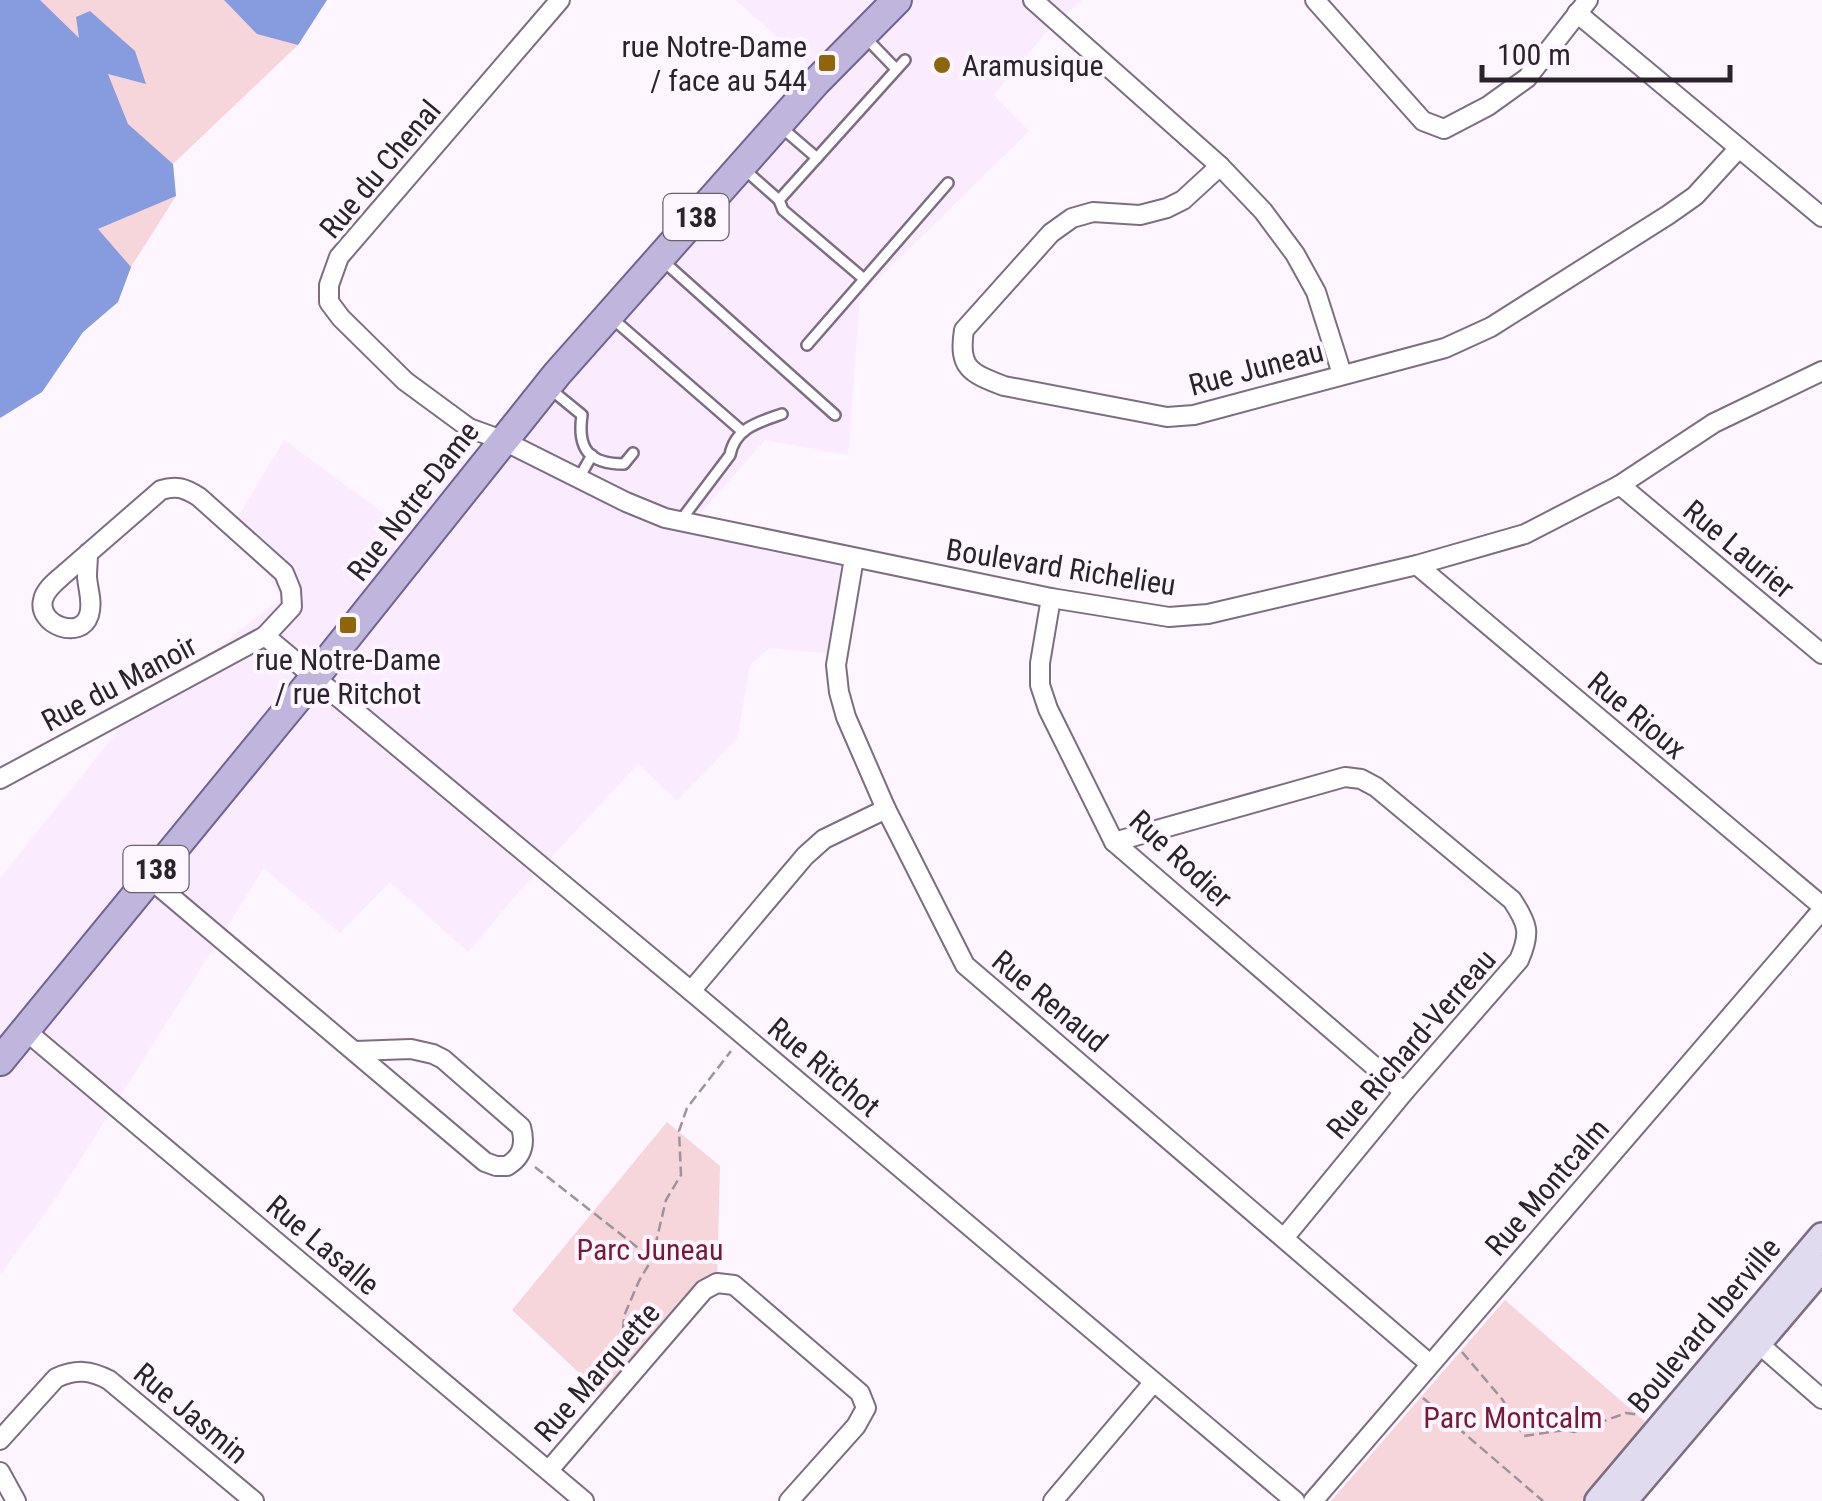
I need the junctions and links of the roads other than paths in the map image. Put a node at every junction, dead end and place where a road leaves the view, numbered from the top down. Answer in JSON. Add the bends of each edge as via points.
{"nodes":[{"id":1,"x":560,"y":0,"type":"edge"},
{"id":2,"x":897,"y":0,"type":"edge"},
{"id":3,"x":1033,"y":0,"type":"edge"},
{"id":4,"x":1315,"y":0,"type":"edge"},
{"id":5,"x":1583,"y":7,"type":"edge"},
{"id":6,"x":862,"y":35,"type":"junction"},
{"id":7,"x":904,"y":60,"type":"dead end"},
{"id":8,"x":896,"y":69,"type":"junction"},
{"id":9,"x":778,"y":124,"type":"junction"},
{"id":10,"x":1738,"y":148,"type":"junction"},
{"id":11,"x":817,"y":158,"type":"junction"},
{"id":12,"x":741,"y":166,"type":"junction"},
{"id":13,"x":1220,"y":166,"type":"junction"},
{"id":14,"x":948,"y":183,"type":"dead end"},
{"id":15,"x":779,"y":200,"type":"junction"},
{"id":16,"x":1822,"y":217,"type":"edge"},
{"id":17,"x":660,"y":258,"type":"junction"},
{"id":18,"x":864,"y":279,"type":"junction"},
{"id":19,"x":609,"y":316,"type":"junction"},
{"id":20,"x":807,"y":344,"type":"dead end"},
{"id":21,"x":1822,"y":371,"type":"edge"},
{"id":22,"x":1342,"y":374,"type":"junction"},
{"id":23,"x":547,"y":386,"type":"junction"},
{"id":24,"x":782,"y":414,"type":"dead end"},
{"id":25,"x":836,"y":414,"type":"dead end"},
{"id":26,"x":744,"y":432,"type":"junction"},
{"id":27,"x":502,"y":440,"type":"junction"},
{"id":28,"x":633,"y":453,"type":"dead end"},
{"id":29,"x":592,"y":456,"type":"junction"},
{"id":30,"x":579,"y":478,"type":"junction"},
{"id":31,"x":1620,"y":485,"type":"junction"},
{"id":32,"x":680,"y":521,"type":"junction"},
{"id":33,"x":88,"y":553,"type":"dead end"},
{"id":34,"x":854,"y":558,"type":"junction"},
{"id":35,"x":1417,"y":566,"type":"junction"},
{"id":36,"x":1051,"y":598,"type":"junction"},
{"id":37,"x":264,"y":636,"type":"junction"},
{"id":38,"x":1822,"y":654,"type":"edge"},
{"id":39,"x":314,"y":678,"type":"junction"},
{"id":40,"x":0,"y":780,"type":"edge"},
{"id":41,"x":886,"y":809,"type":"junction"},
{"id":42,"x":1114,"y":842,"type":"junction"},
{"id":43,"x":149,"y":878,"type":"junction"},
{"id":44,"x":1822,"y":908,"type":"edge"},
{"id":45,"x":691,"y":991,"type":"junction"},
{"id":46,"x":26,"y":1031,"type":"junction"},
{"id":47,"x":355,"y":1051,"type":"junction"},
{"id":48,"x":0,"y":1060,"type":"edge"},
{"id":49,"x":1404,"y":1092,"type":"junction"},
{"id":50,"x":1822,"y":1236,"type":"edge"},
{"id":51,"x":1284,"y":1238,"type":"junction"},
{"id":52,"x":1822,"y":1268,"type":"edge"},
{"id":53,"x":1750,"y":1337,"type":"junction"},
{"id":54,"x":1430,"y":1364,"type":"junction"},
{"id":55,"x":1153,"y":1383,"type":"junction"},
{"id":56,"x":1822,"y":1399,"type":"edge"},
{"id":57,"x":0,"y":1440,"type":"edge"},
{"id":58,"x":549,"y":1470,"type":"junction"},
{"id":59,"x":0,"y":1472,"type":"edge"},
{"id":60,"x":16,"y":1501,"type":"edge"},
{"id":61,"x":254,"y":1501,"type":"edge"},
{"id":62,"x":584,"y":1501,"type":"edge"},
{"id":63,"x":789,"y":1501,"type":"edge"},
{"id":64,"x":1053,"y":1501,"type":"edge"},
{"id":65,"x":1295,"y":1501,"type":"edge"},
{"id":66,"x":1313,"y":1501,"type":"edge"},
{"id":67,"x":1598,"y":1501,"type":"edge"},
{"id":68,"x":1624,"y":1501,"type":"edge"}],
"edges":[{"from":1,"to":27,"type":"street","name":"Rue du Chenal","via":[[339,257],[330,285],[330,302],[341,318],[405,381],[469,428]]},
{"from":2,"to":6,"type":"main road","name":"Rue Notre-Dame","number":"138"},
{"from":3,"to":13,"type":"street"},
{"from":4,"to":5,"type":"street","via":[[1422,121],[1444,129],[1527,78]]},
{"from":5,"to":10,"type":"street"},
{"from":6,"to":8,"type":"lane"},
{"from":6,"to":9,"type":"main road","name":"Rue Notre-Dame","number":"138"},
{"from":7,"to":8,"type":"lane"},
{"from":8,"to":11,"type":"lane"},
{"from":9,"to":11,"type":"lane"},
{"from":9,"to":12,"type":"main road","name":"Rue Notre-Dame","number":"138"},
{"from":10,"to":16,"type":"street"},
{"from":10,"to":22,"type":"street","name":"Rue Juneau","via":[[1668,216],[1491,327],[1445,348]]},
{"from":11,"to":15,"type":"lane"},
{"from":12,"to":15,"type":"lane"},
{"from":12,"to":17,"type":"main road","name":"Rue Notre-Dame","number":"138"},
{"from":13,"to":22,"type":"street","via":[[1295,254],[1316,292]]},
{"from":13,"to":22,"type":"street","name":"Rue Juneau","via":[[1167,208],[1140,215],[1093,212],[1051,233],[964,330],[966,367],[1004,386],[1167,417]]},
{"from":14,"to":18,"type":"lane"},
{"from":15,"to":18,"type":"lane"},
{"from":17,"to":19,"type":"main road","name":"Rue Notre-Dame","number":"138"},
{"from":17,"to":25,"type":"lane"},
{"from":18,"to":20,"type":"lane"},
{"from":19,"to":23,"type":"main road","name":"Rue Notre-Dame","number":"138"},
{"from":19,"to":26,"type":"lane"},
{"from":21,"to":31,"type":"street","name":"Boulevard Richelieu","via":[[1714,423]]},
{"from":23,"to":27,"type":"main road","name":"Rue Notre-Dame","number":"138"},
{"from":23,"to":29,"type":"lane","via":[[582,415],[582,445]]},
{"from":24,"to":26,"type":"lane"},
{"from":26,"to":32,"type":"lane"},
{"from":27,"to":30,"type":"street","name":"Boulevard Richelieu"},
{"from":27,"to":39,"type":"main road","name":"Rue Notre-Dame","number":"138"},
{"from":28,"to":29,"type":"lane","via":[[624,464]]},
{"from":29,"to":30,"type":"lane"},
{"from":30,"to":32,"type":"street","name":"Boulevard Richelieu"},
{"from":31,"to":35,"type":"street","name":"Boulevard Richelieu","via":[[1525,534]]},
{"from":31,"to":38,"type":"street","name":"Rue Laurier"},
{"from":32,"to":34,"type":"street","name":"Boulevard Richelieu"},
{"from":33,"to":37,"type":"street","via":[[161,490],[187,490],[284,572],[292,607]]},
{"from":34,"to":36,"type":"street","name":"Boulevard Richelieu"},
{"from":34,"to":41,"type":"street","name":"Rue Renaud","via":[[836,665],[838,692]]},
{"from":35,"to":36,"type":"street","name":"Boulevard Richelieu","via":[[1208,614],[1169,617]]},
{"from":35,"to":44,"type":"street","name":"Rue Rioux"},
{"from":36,"to":42,"type":"street","name":"Rue Rodier","via":[[1040,685]]},
{"from":37,"to":39,"type":"street","name":"Rue Ritchot"},
{"from":37,"to":40,"type":"street","name":"Rue du Manoir"},
{"from":39,"to":43,"type":"main road","name":"Rue Notre-Dame","number":"138"},
{"from":39,"to":45,"type":"street","name":"Rue Ritchot"},
{"from":41,"to":45,"type":"street","via":[[824,839],[805,856]]},
{"from":41,"to":51,"type":"street","name":"Rue Renaud","via":[[965,965]]},
{"from":42,"to":49,"type":"street","name":"Rue Rodier"},
{"from":42,"to":49,"type":"street","name":"Rue Richard-Verreau","via":[[1345,777],[1361,779],[1512,900],[1528,941],[1519,960]]},
{"from":43,"to":46,"type":"main road","name":"Rue Notre-Dame","number":"138"},
{"from":43,"to":47,"type":"street"},
{"from":44,"to":54,"type":"street","name":"Rue Montcalm"},
{"from":45,"to":55,"type":"street","name":"Rue Ritchot"},
{"from":46,"to":48,"type":"main road","name":"Rue Notre-Dame","number":"138"},
{"from":46,"to":58,"type":"street","name":"Rue Lasalle"},
{"from":47,"to":47,"type":"street","via":[[485,1162],[506,1166],[520,1155],[522,1127],[444,1059],[411,1049]]},
{"from":49,"to":51,"type":"street","name":"Rue Richard-Verreau"},
{"from":50,"to":53,"type":"street","name":"Boulevard Iberville"},
{"from":51,"to":54,"type":"street","name":"Rue Renaud"},
{"from":52,"to":53,"type":"street","name":"Boulevard Iberville"},
{"from":53,"to":56,"type":"street"},
{"from":53,"to":67,"type":"street","name":"Boulevard Iberville"},
{"from":53,"to":68,"type":"street","name":"Boulevard Iberville"},
{"from":54,"to":66,"type":"street","name":"Rue Montcalm"},
{"from":55,"to":64,"type":"street"},
{"from":55,"to":65,"type":"street","name":"Rue Ritchot"},
{"from":57,"to":61,"type":"street","name":"Rue Jasmin","via":[[56,1378],[92,1370]]},
{"from":58,"to":62,"type":"street","name":"Rue Lasalle"},
{"from":58,"to":63,"type":"street","name":"Rue Marquette","via":[[717,1283],[734,1286],[860,1393],[866,1408]]},
{"from":59,"to":60,"type":"street"}]}
